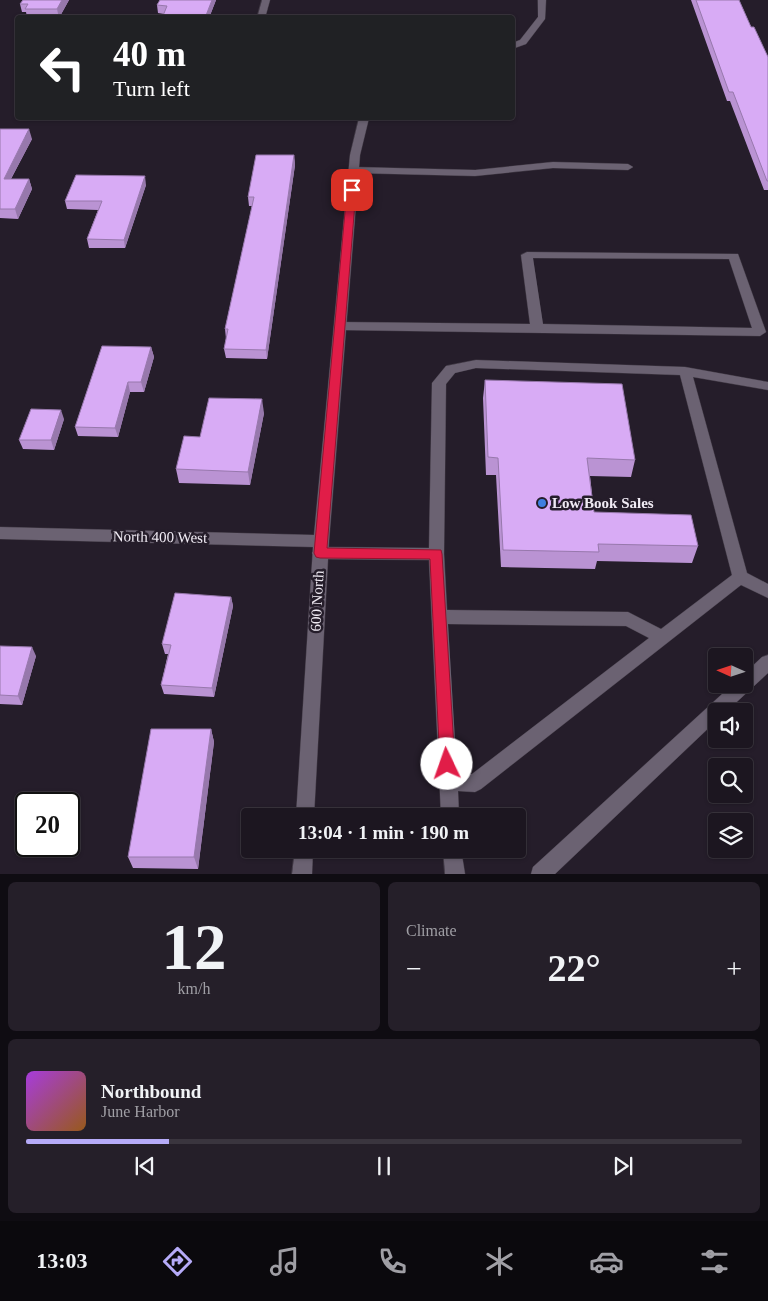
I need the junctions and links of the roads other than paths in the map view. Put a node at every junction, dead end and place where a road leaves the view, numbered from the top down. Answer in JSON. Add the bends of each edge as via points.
{"nodes":[{"id":1,"x":266,"y":0,"type":"edge"},
{"id":2,"x":542,"y":0,"type":"edge"},
{"id":3,"x":262,"y":15,"type":"edge"},
{"id":4,"x":515,"y":45,"type":"edge"},
{"id":5,"x":364,"y":120,"type":"edge"},
{"id":6,"x":628,"y":167,"type":"dead end"},
{"id":7,"x":354,"y":170,"type":"junction"},
{"id":8,"x":340,"y":326,"type":"junction"},
{"id":9,"x":537,"y":329,"type":"junction"},
{"id":10,"x":685,"y":371,"type":"junction"},
{"id":11,"x":768,"y":386,"type":"edge"},
{"id":12,"x":0,"y":533,"type":"edge"},
{"id":13,"x":320,"y":547,"type":"junction"},
{"id":14,"x":436,"y":554,"type":"junction"},
{"id":15,"x":740,"y":577,"type":"junction"},
{"id":16,"x":768,"y":592,"type":"edge"},
{"id":17,"x":439,"y":617,"type":"junction"},
{"id":18,"x":662,"y":637,"type":"junction"},
{"id":19,"x":768,"y":662,"type":"edge"},
{"id":20,"x":448,"y":782,"type":"junction"},
{"id":21,"x":306,"y":808,"type":"edge"},
{"id":22,"x":450,"y":808,"type":"edge"},
{"id":23,"x":303,"y":858,"type":"edge"},
{"id":24,"x":453,"y":858,"type":"edge"},
{"id":25,"x":302,"y":874,"type":"edge"},
{"id":26,"x":455,"y":874,"type":"edge"},
{"id":27,"x":540,"y":874,"type":"edge"}],
"edges":[{"from":1,"to":3,"type":"street"},
{"from":2,"to":4,"type":"street","via":[[542,17],[523,42]]},
{"from":5,"to":7,"type":"street","name":"600 North"},
{"from":6,"to":7,"type":"street","via":[[553,165],[475,173]]},
{"from":7,"to":8,"type":"street","name":"600 North"},
{"from":8,"to":9,"type":"street"},
{"from":8,"to":13,"type":"street","name":"600 North"},
{"from":9,"to":9,"type":"street","via":[[723,331],[760,332],[734,256],[528,255]]},
{"from":10,"to":11,"type":"street"},
{"from":10,"to":14,"type":"street","via":[[476,364],[451,369],[438,383]]},
{"from":10,"to":15,"type":"street"},
{"from":12,"to":13,"type":"street","name":"North 400 West"},
{"from":13,"to":14,"type":"street","name":"North 400 West"},
{"from":13,"to":21,"type":"street","name":"600 North"},
{"from":14,"to":17,"type":"street"},
{"from":15,"to":16,"type":"street"},
{"from":15,"to":18,"type":"street"},
{"from":17,"to":18,"type":"street","via":[[628,619]]},
{"from":17,"to":20,"type":"street"},
{"from":18,"to":20,"type":"street","via":[[476,783]]},
{"from":19,"to":27,"type":"street"},
{"from":20,"to":22,"type":"street"},
{"from":23,"to":25,"type":"street"},
{"from":24,"to":26,"type":"street"}]}
